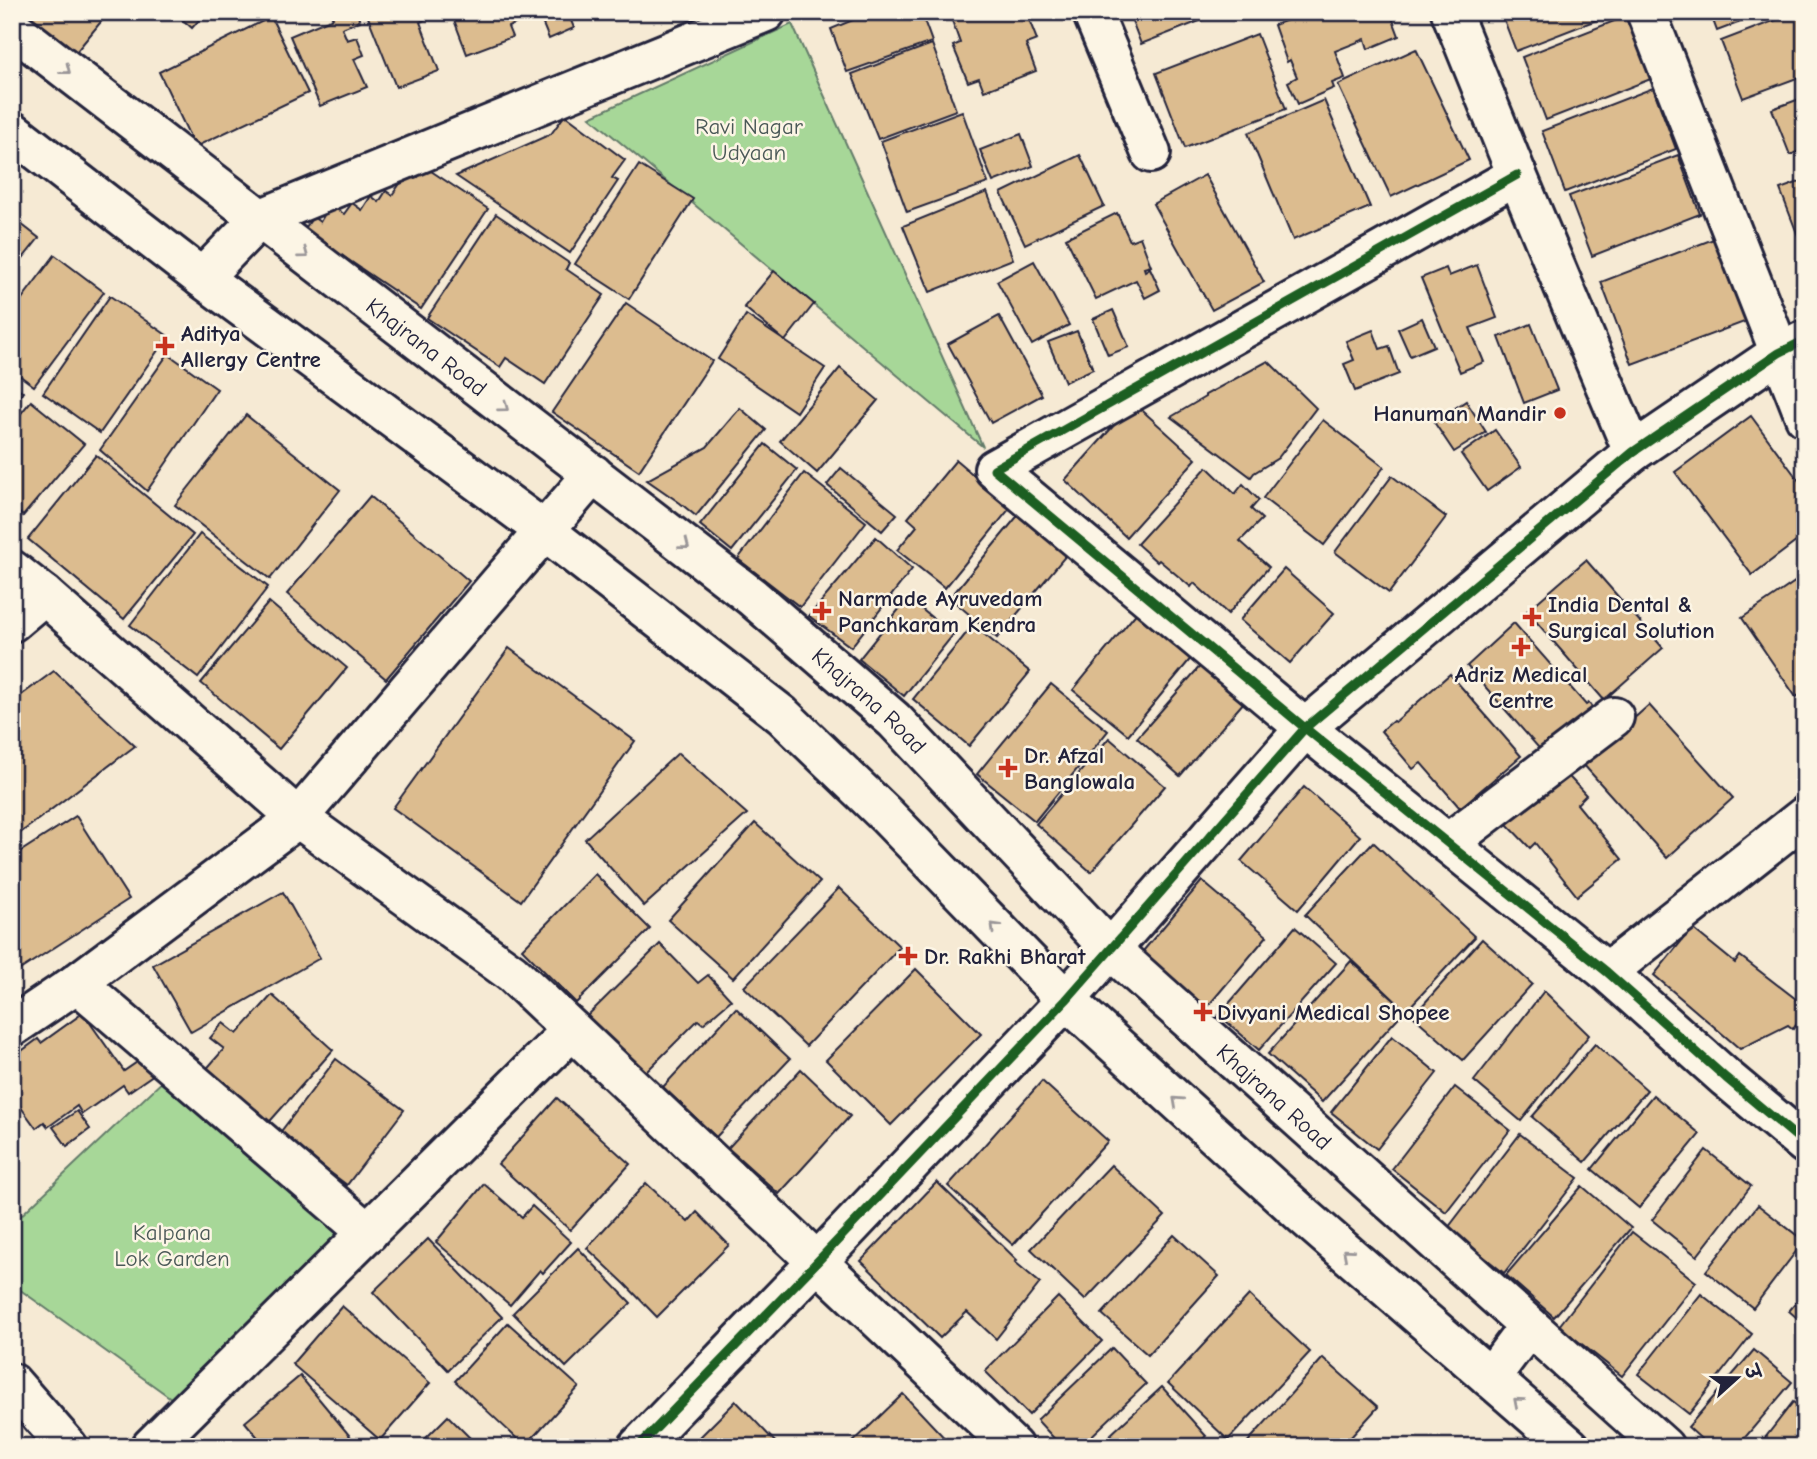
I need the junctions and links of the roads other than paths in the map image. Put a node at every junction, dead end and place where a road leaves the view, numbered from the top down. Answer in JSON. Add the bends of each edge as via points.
{"nodes":[{"id":1,"x":766,"y":12,"type":"edge"},
{"id":2,"x":1092,"y":12,"type":"edge"},
{"id":3,"x":1451,"y":12,"type":"edge"},
{"id":4,"x":1646,"y":12,"type":"edge"},
{"id":5,"x":12,"y":28,"type":"edge"},
{"id":6,"x":12,"y":131,"type":"edge"},
{"id":7,"x":1151,"y":153,"type":"dead end"},
{"id":8,"x":1517,"y":175,"type":"junction"},
{"id":9,"x":259,"y":219,"type":"junction"},
{"id":10,"x":202,"y":278,"type":"junction"},
{"id":11,"x":1792,"y":346,"type":"edge"},
{"id":12,"x":1805,"y":417,"type":"edge"},
{"id":13,"x":1633,"y":452,"type":"junction"},
{"id":14,"x":593,"y":474,"type":"junction"},
{"id":15,"x":545,"y":531,"type":"junction"},
{"id":16,"x":12,"y":570,"type":"edge"},
{"id":17,"x":44,"y":595,"type":"junction"},
{"id":18,"x":12,"y":622,"type":"edge"},
{"id":19,"x":1615,"y":717,"type":"dead end"},
{"id":20,"x":1306,"y":728,"type":"junction"},
{"id":21,"x":1805,"y":816,"type":"edge"},
{"id":22,"x":298,"y":818,"type":"junction"},
{"id":23,"x":1448,"y":843,"type":"junction"},
{"id":24,"x":1110,"y":949,"type":"junction"},
{"id":25,"x":1607,"y":972,"type":"junction"},
{"id":26,"x":77,"y":983,"type":"junction"},
{"id":27,"x":1066,"y":1000,"type":"junction"},
{"id":28,"x":12,"y":1027,"type":"edge"},
{"id":29,"x":572,"y":1030,"type":"junction"},
{"id":30,"x":1805,"y":1144,"type":"edge"},
{"id":31,"x":368,"y":1233,"type":"junction"},
{"id":32,"x":817,"y":1262,"type":"junction"},
{"id":33,"x":1529,"y":1326,"type":"junction"},
{"id":34,"x":1490,"y":1378,"type":"junction"},
{"id":35,"x":12,"y":1383,"type":"edge"},
{"id":36,"x":68,"y":1447,"type":"edge"},
{"id":37,"x":151,"y":1447,"type":"edge"},
{"id":38,"x":638,"y":1447,"type":"edge"},
{"id":39,"x":1013,"y":1447,"type":"edge"},
{"id":40,"x":1570,"y":1447,"type":"edge"},
{"id":41,"x":1664,"y":1447,"type":"edge"}],
"edges":[{"from":1,"to":9,"type":"street"},
{"from":2,"to":7,"type":"street"},
{"from":3,"to":8,"type":"street"},
{"from":4,"to":11,"type":"street"},
{"from":5,"to":9,"type":"street","name":"Khajrana Road","one_way":true},
{"from":6,"to":10,"type":"street"},
{"from":8,"to":13,"type":"street"},
{"from":8,"to":20,"type":"street","via":[[994,469]]},
{"from":9,"to":10,"type":"street"},
{"from":9,"to":14,"type":"street","name":"Khajrana Road","one_way":true},
{"from":10,"to":15,"type":"street"},
{"from":11,"to":12,"type":"street"},
{"from":11,"to":13,"type":"street"},
{"from":13,"to":20,"type":"street"},
{"from":14,"to":15,"type":"street"},
{"from":14,"to":24,"type":"street","name":"Khajrana Road","one_way":true,"via":[[752,597],[894,720]]},
{"from":15,"to":22,"type":"street"},
{"from":27,"to":15,"type":"street","one_way":true,"via":[[782,715]]},
{"from":16,"to":17,"type":"street"},
{"from":17,"to":18,"type":"street"},
{"from":17,"to":22,"type":"street"},
{"from":19,"to":23,"type":"street"},
{"from":20,"to":23,"type":"street"},
{"from":20,"to":24,"type":"street"},
{"from":21,"to":25,"type":"street"},
{"from":22,"to":26,"type":"street"},
{"from":22,"to":29,"type":"street","via":[[512,973]]},
{"from":23,"to":25,"type":"street"},
{"from":24,"to":27,"type":"street"},
{"from":24,"to":33,"type":"street","name":"Khajrana Road"},
{"from":25,"to":30,"type":"street"},
{"from":26,"to":28,"type":"street"},
{"from":26,"to":31,"type":"street"},
{"from":27,"to":32,"type":"street"},
{"from":34,"to":27,"type":"street","one_way":true},
{"from":29,"to":31,"type":"street"},
{"from":29,"to":32,"type":"street"},
{"from":31,"to":37,"type":"street"},
{"from":32,"to":38,"type":"street"},
{"from":32,"to":39,"type":"street"},
{"from":33,"to":34,"type":"street"},
{"from":33,"to":41,"type":"street","name":"Khajrana Road"},
{"from":40,"to":34,"type":"street","one_way":true},
{"from":35,"to":36,"type":"street"}]}
